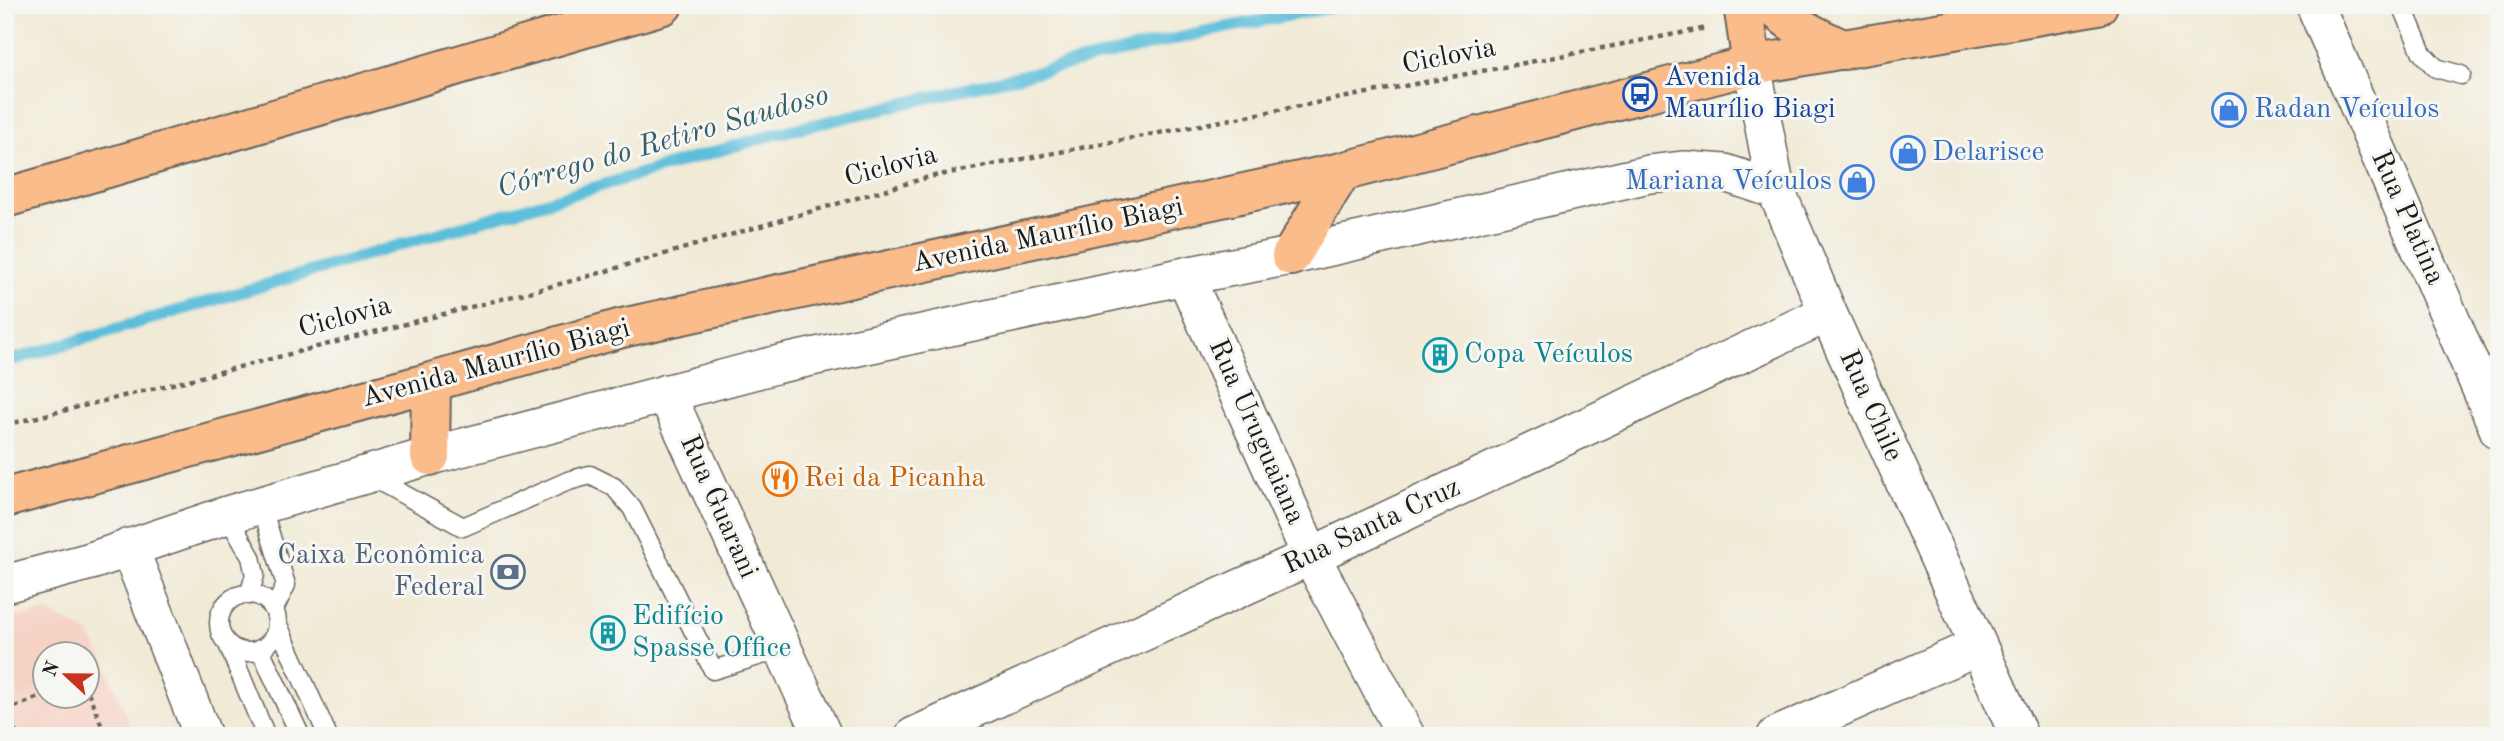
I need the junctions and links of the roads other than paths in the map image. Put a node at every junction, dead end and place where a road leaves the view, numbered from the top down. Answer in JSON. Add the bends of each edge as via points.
{"nodes":[{"id":1,"x":663,"y":5,"type":"edge"},
{"id":2,"x":2098,"y":5,"type":"edge"},
{"id":3,"x":2315,"y":5,"type":"edge"},
{"id":4,"x":2402,"y":5,"type":"edge"},
{"id":5,"x":1754,"y":10,"type":"edge"},
{"id":6,"x":1844,"y":50,"type":"junction"},
{"id":7,"x":1752,"y":65,"type":"junction"},
{"id":8,"x":2461,"y":75,"type":"dead end"},
{"id":9,"x":1341,"y":172,"type":"junction"},
{"id":10,"x":1776,"y":190,"type":"junction"},
{"id":11,"x":5,"y":198,"type":"edge"},
{"id":12,"x":1292,"y":256,"type":"junction"},
{"id":13,"x":1185,"y":276,"type":"junction"},
{"id":14,"x":1828,"y":313,"type":"junction"},
{"id":15,"x":431,"y":382,"type":"junction"},
{"id":16,"x":666,"y":393,"type":"junction"},
{"id":17,"x":2499,"y":431,"type":"edge"},
{"id":18,"x":430,"y":456,"type":"junction"},
{"id":19,"x":367,"y":475,"type":"junction"},
{"id":20,"x":5,"y":498,"type":"edge"},
{"id":21,"x":244,"y":510,"type":"junction"},
{"id":22,"x":129,"y":548,"type":"junction"},
{"id":23,"x":1311,"y":556,"type":"junction"},
{"id":24,"x":5,"y":584,"type":"edge"},
{"id":25,"x":248,"y":595,"type":"junction"},
{"id":26,"x":276,"y":617,"type":"junction"},
{"id":27,"x":1978,"y":646,"type":"junction"},
{"id":28,"x":229,"y":647,"type":"junction"},
{"id":29,"x":260,"y":649,"type":"junction"},
{"id":30,"x":781,"y":649,"type":"junction"},
{"id":31,"x":300,"y":735,"type":"edge"},
{"id":32,"x":203,"y":736,"type":"edge"},
{"id":33,"x":265,"y":736,"type":"edge"},
{"id":34,"x":328,"y":736,"type":"edge"},
{"id":35,"x":823,"y":736,"type":"edge"},
{"id":36,"x":914,"y":736,"type":"edge"},
{"id":37,"x":1406,"y":736,"type":"edge"},
{"id":38,"x":1776,"y":736,"type":"edge"},
{"id":39,"x":2019,"y":736,"type":"edge"}],
"edges":[{"from":1,"to":11,"type":"main road"},
{"from":2,"to":6,"type":"main road","name":"Avenida Maurílio Biagi"},
{"from":3,"to":17,"type":"street","name":"Rua Platina"},
{"from":4,"to":8,"type":"lane","via":[[2422,53],[2436,68]]},
{"from":5,"to":6,"type":"main road","via":[[1782,16]]},
{"from":5,"to":7,"type":"main road"},
{"from":6,"to":7,"type":"main road","name":"Avenida Maurílio Biagi"},
{"from":7,"to":9,"type":"main road","name":"Avenida Maurílio Biagi"},
{"from":7,"to":10,"type":"street","name":"Rua Chile"},
{"from":9,"to":12,"type":"main road"},
{"from":9,"to":15,"type":"main road","name":"Avenida Maurílio Biagi","via":[[622,328]]},
{"from":10,"to":12,"type":"street","via":[[1725,173],[1685,170],[1649,174]]},
{"from":10,"to":14,"type":"street","name":"Rua Chile"},
{"from":12,"to":13,"type":"street"},
{"from":13,"to":16,"type":"street"},
{"from":13,"to":23,"type":"street","name":"Rua Uruguaiana"},
{"from":14,"to":23,"type":"street","name":"Rua Santa Cruz"},
{"from":14,"to":27,"type":"street","name":"Rua Chile"},
{"from":15,"to":18,"type":"main road"},
{"from":15,"to":20,"type":"main road","name":"Avenida Maurílio Biagi"},
{"from":16,"to":18,"type":"street"},
{"from":16,"to":30,"type":"street","name":"Rua Guarani"},
{"from":18,"to":19,"type":"street"},
{"from":19,"to":21,"type":"street"},
{"from":19,"to":30,"type":"lane","via":[[463,527],[590,475],[614,487],[632,508],[713,670]]},
{"from":21,"to":22,"type":"street"},
{"from":21,"to":25,"type":"lane","via":[[255,575]]},
{"from":21,"to":26,"type":"lane","via":[[286,585]]},
{"from":22,"to":24,"type":"street"},
{"from":22,"to":32,"type":"street"},
{"from":23,"to":36,"type":"street","name":"Rua Santa Cruz"},
{"from":23,"to":37,"type":"street","name":"Rua Uruguaiana"},
{"from":25,"to":26,"type":"lane","via":[[259,596]]},
{"from":25,"to":28,"type":"lane","via":[[238,596],[223,608],[219,629]]},
{"from":26,"to":29,"type":"lane","via":[[267,646]]},
{"from":26,"to":34,"type":"lane"},
{"from":27,"to":38,"type":"street"},
{"from":27,"to":39,"type":"street","name":"Rua Chile"},
{"from":28,"to":29,"type":"lane","via":[[248,654]]},
{"from":28,"to":33,"type":"lane"},
{"from":29,"to":31,"type":"lane"},
{"from":30,"to":35,"type":"street","name":"Rua Guarani"}]}
